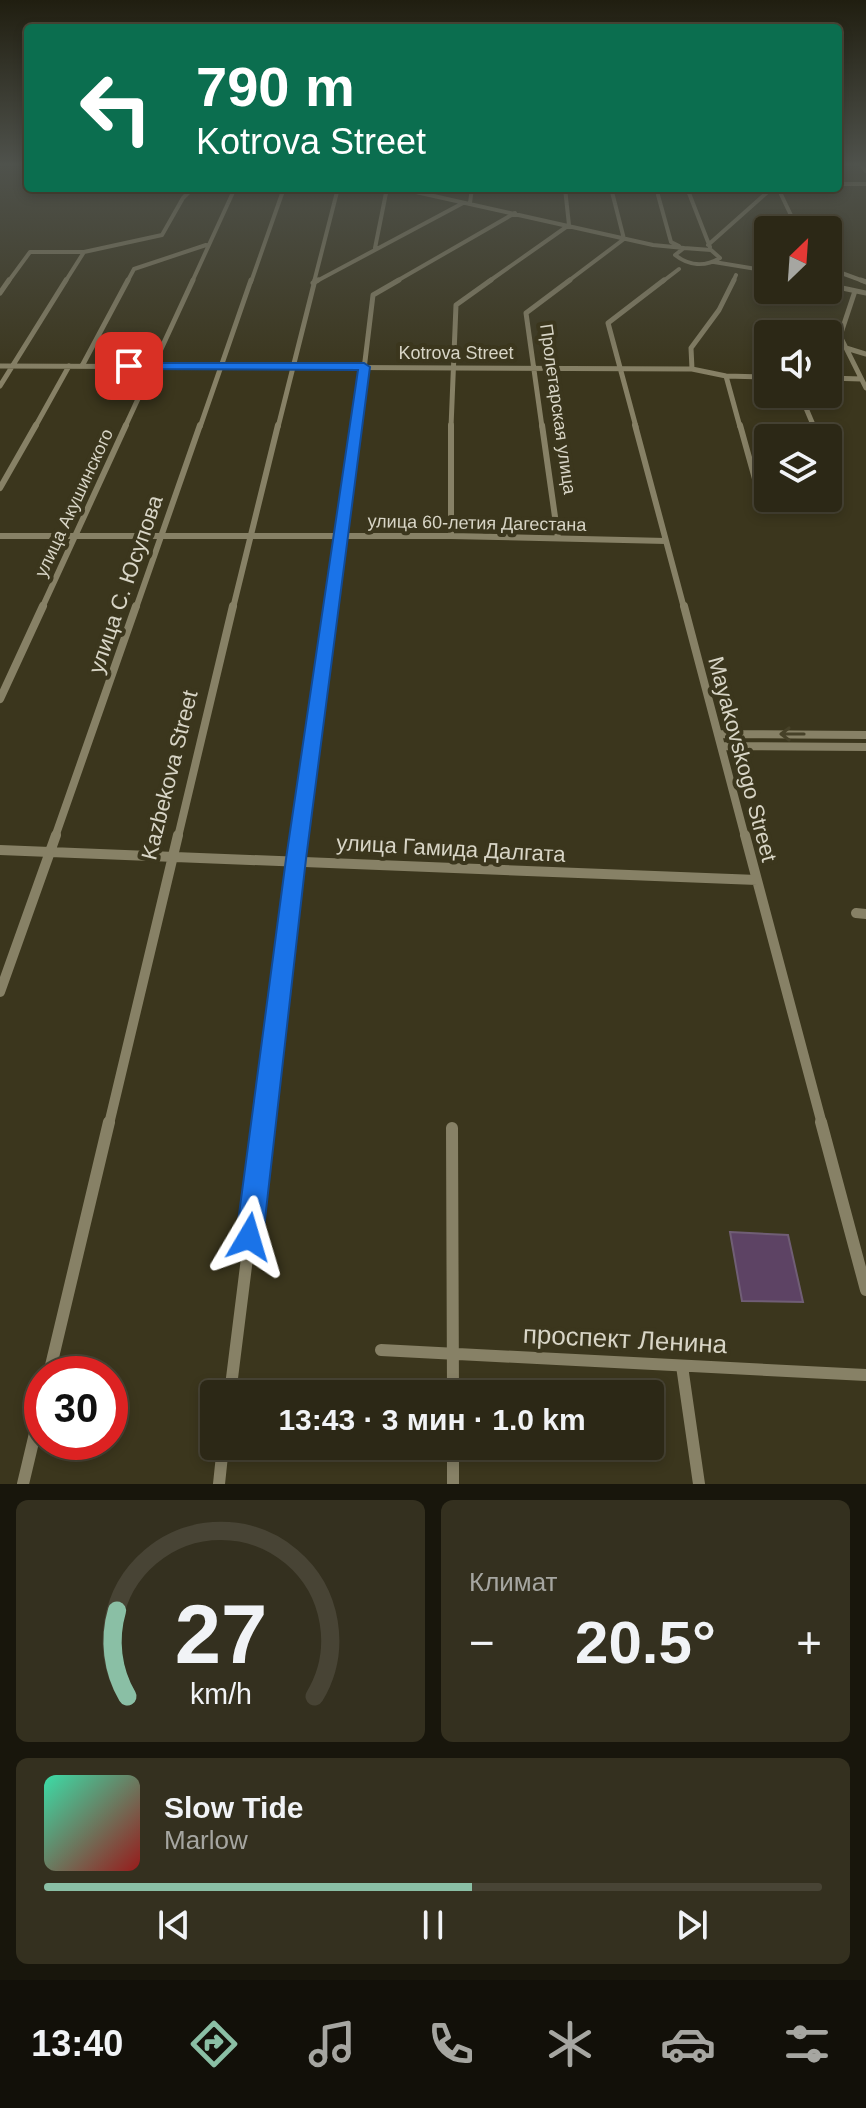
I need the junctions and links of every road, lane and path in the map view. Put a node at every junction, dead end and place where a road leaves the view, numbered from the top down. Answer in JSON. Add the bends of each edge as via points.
{"nodes":[{"id":1,"x":161,"y":235,"type":"edge"},
{"id":2,"x":211,"y":235,"type":"edge"},
{"id":3,"x":267,"y":235,"type":"edge"},
{"id":4,"x":326,"y":235,"type":"edge"},
{"id":5,"x":378,"y":235,"type":"edge"},
{"id":6,"x":401,"y":235,"type":"edge"},
{"id":7,"x":476,"y":235,"type":"edge"},
{"id":8,"x":555,"y":235,"type":"edge"},
{"id":9,"x":609,"y":235,"type":"edge"},
{"id":10,"x":623,"y":235,"type":"edge"},
{"id":11,"x":669,"y":235,"type":"edge"},
{"id":12,"x":704,"y":235,"type":"edge"},
{"id":13,"x":719,"y":235,"type":"edge"},
{"id":14,"x":624,"y":239,"type":"junction"},
{"id":15,"x":206,"y":245,"type":"junction"},
{"id":16,"x":653,"y":245,"type":"junction"},
{"id":17,"x":708,"y":245,"type":"junction"},
{"id":18,"x":696,"y":247,"type":"junction"},
{"id":19,"x":375,"y":248,"type":"junction"},
{"id":20,"x":684,"y":248,"type":"junction"},
{"id":21,"x":84,"y":252,"type":"junction"},
{"id":22,"x":718,"y":253,"type":"junction"},
{"id":23,"x":678,"y":261,"type":"junction"},
{"id":24,"x":713,"y":262,"type":"junction"},
{"id":25,"x":727,"y":262,"type":"junction"},
{"id":26,"x":700,"y":264,"type":"junction"},
{"id":27,"x":754,"y":268,"type":"edge"},
{"id":28,"x":842,"y":273,"type":"edge"},
{"id":29,"x":736,"y":275,"type":"dead end"},
{"id":30,"x":866,"y":282,"type":"edge"},
{"id":31,"x":313,"y":283,"type":"junction"},
{"id":32,"x":842,"y":288,"type":"edge"},
{"id":33,"x":855,"y":291,"type":"junction"},
{"id":34,"x":0,"y":293,"type":"edge"},
{"id":35,"x":866,"y":293,"type":"edge"},
{"id":36,"x":846,"y":348,"type":"junction"},
{"id":37,"x":866,"y":354,"type":"edge"},
{"id":38,"x":0,"y":366,"type":"edge"},
{"id":39,"x":16,"y":366,"type":"junction"},
{"id":40,"x":69,"y":366,"type":"junction"},
{"id":41,"x":82,"y":366,"type":"junction"},
{"id":42,"x":152,"y":366,"type":"junction"},
{"id":43,"x":221,"y":366,"type":"junction"},
{"id":44,"x":292,"y":367,"type":"junction"},
{"id":45,"x":364,"y":367,"type":"junction"},
{"id":46,"x":451,"y":367,"type":"junction"},
{"id":47,"x":534,"y":368,"type":"junction"},
{"id":48,"x":620,"y":368,"type":"junction"},
{"id":49,"x":692,"y":369,"type":"junction"},
{"id":50,"x":726,"y":376,"type":"junction"},
{"id":51,"x":754,"y":377,"type":"edge"},
{"id":52,"x":842,"y":378,"type":"edge"},
{"id":53,"x":861,"y":379,"type":"junction"},
{"id":54,"x":0,"y":386,"type":"edge"},
{"id":55,"x":866,"y":388,"type":"edge"},
{"id":56,"x":754,"y":476,"type":"edge"},
{"id":57,"x":0,"y":488,"type":"edge"},
{"id":58,"x":0,"y":536,"type":"edge"},
{"id":59,"x":74,"y":536,"type":"junction"},
{"id":60,"x":160,"y":536,"type":"junction"},
{"id":61,"x":250,"y":536,"type":"junction"},
{"id":62,"x":343,"y":536,"type":"junction"},
{"id":63,"x":451,"y":536,"type":"junction"},
{"id":64,"x":558,"y":538,"type":"junction"},
{"id":65,"x":666,"y":541,"type":"junction"},
{"id":66,"x":0,"y":699,"type":"edge"},
{"id":67,"x":718,"y":734,"type":"junction"},
{"id":68,"x":866,"y":735,"type":"edge"},
{"id":69,"x":721,"y":746,"type":"junction"},
{"id":70,"x":866,"y":747,"type":"edge"},
{"id":71,"x":0,"y":850,"type":"edge"},
{"id":72,"x":50,"y":851,"type":"junction"},
{"id":73,"x":172,"y":855,"type":"junction"},
{"id":74,"x":296,"y":859,"type":"junction"},
{"id":75,"x":757,"y":880,"type":"junction"},
{"id":76,"x":0,"y":992,"type":"edge"},
{"id":77,"x":452,"y":1128,"type":"dead end"},
{"id":78,"x":866,"y":1290,"type":"edge"},
{"id":79,"x":381,"y":1350,"type":"dead end"},
{"id":80,"x":453,"y":1354,"type":"junction"},
{"id":81,"x":53,"y":1356,"type":"edge"},
{"id":82,"x":682,"y":1366,"type":"junction"},
{"id":83,"x":866,"y":1375,"type":"edge"},
{"id":84,"x":232,"y":1380,"type":"edge"},
{"id":85,"x":453,"y":1380,"type":"edge"},
{"id":86,"x":29,"y":1460,"type":"edge"},
{"id":87,"x":222,"y":1460,"type":"edge"},
{"id":88,"x":453,"y":1460,"type":"edge"},
{"id":89,"x":23,"y":1484,"type":"edge"},
{"id":90,"x":219,"y":1484,"type":"edge"},
{"id":91,"x":453,"y":1484,"type":"edge"},
{"id":92,"x":699,"y":1484,"type":"edge"}],
"edges":[{"from":1,"to":21,"type":"street"},
{"from":2,"to":15,"type":"street","name":"улица Акушинского"},
{"from":3,"to":43,"type":"street","name":"улица С. Юсупова"},
{"from":4,"to":31,"type":"street","name":"Kazbekova Street"},
{"from":5,"to":19,"type":"street"},
{"from":6,"to":19,"type":"street"},
{"from":7,"to":45,"type":"street","via":[[373,295]]},
{"from":8,"to":46,"type":"street","via":[[456,305]]},
{"from":9,"to":14,"type":"street"},
{"from":10,"to":14,"type":"street"},
{"from":11,"to":20,"type":"street"},
{"from":12,"to":17,"type":"street"},
{"from":13,"to":17,"type":"street"},
{"from":14,"to":16,"type":"street"},
{"from":14,"to":47,"type":"street","name":"Пролетарская улица","via":[[526,313]]},
{"from":15,"to":41,"type":"street","via":[[134,269]]},
{"from":15,"to":42,"type":"street","name":"улица Акушинского"},
{"from":16,"to":20,"type":"street"},
{"from":16,"to":23,"type":"street"},
{"from":17,"to":18,"type":"street"},
{"from":17,"to":22,"type":"street"},
{"from":18,"to":20,"type":"street"},
{"from":18,"to":22,"type":"street"},
{"from":19,"to":31,"type":"street"},
{"from":20,"to":23,"type":"street"},
{"from":21,"to":34,"type":"street","via":[[30,252]]},
{"from":21,"to":39,"type":"street"},
{"from":22,"to":24,"type":"street"},
{"from":22,"to":25,"type":"street"},
{"from":23,"to":26,"type":"street"},
{"from":23,"to":26,"type":"street"},
{"from":23,"to":48,"type":"street","name":"Mayakovskogo Street","via":[[608,323]]},
{"from":24,"to":25,"type":"street"},
{"from":24,"to":26,"type":"street"},
{"from":25,"to":27,"type":"street"},
{"from":28,"to":30,"type":"street"},
{"from":29,"to":49,"type":"street","via":[[731,291],[691,348]]},
{"from":31,"to":44,"type":"street","name":"Kazbekova Street"},
{"from":32,"to":33,"type":"street"},
{"from":33,"to":35,"type":"street"},
{"from":33,"to":36,"type":"street","via":[[840,336]]},
{"from":36,"to":37,"type":"street"},
{"from":36,"to":53,"type":"street"},
{"from":38,"to":39,"type":"street","name":"Kotrova Street"},
{"from":39,"to":40,"type":"street","name":"Kotrova Street"},
{"from":39,"to":54,"type":"street"},
{"from":40,"to":41,"type":"street","name":"Kotrova Street"},
{"from":40,"to":57,"type":"street"},
{"from":41,"to":42,"type":"street","name":"Kotrova Street"},
{"from":42,"to":43,"type":"street","name":"Kotrova Street"},
{"from":42,"to":59,"type":"street","name":"улица Акушинского"},
{"from":43,"to":44,"type":"street","name":"Kotrova Street"},
{"from":43,"to":60,"type":"street","name":"улица С. Юсупова"},
{"from":44,"to":45,"type":"street","name":"Kotrova Street"},
{"from":44,"to":61,"type":"street","name":"Kazbekova Street"},
{"from":45,"to":46,"type":"street","name":"Kotrova Street"},
{"from":45,"to":62,"type":"street"},
{"from":46,"to":47,"type":"street","name":"Kotrova Street"},
{"from":46,"to":63,"type":"street"},
{"from":47,"to":48,"type":"street","name":"Kotrova Street"},
{"from":47,"to":64,"type":"street","name":"Пролетарская улица"},
{"from":48,"to":49,"type":"street","name":"Kotrova Street"},
{"from":48,"to":65,"type":"street","name":"Mayakovskogo Street"},
{"from":49,"to":50,"type":"street","name":"Kotrova Street"},
{"from":50,"to":51,"type":"street","name":"Kotrova Street"},
{"from":50,"to":56,"type":"street"},
{"from":52,"to":53,"type":"street"},
{"from":53,"to":55,"type":"street"},
{"from":58,"to":59,"type":"street","name":"улица 60-летия Дагестана"},
{"from":59,"to":60,"type":"street","name":"улица 60-летия Дагестана"},
{"from":59,"to":66,"type":"street","name":"улица Акушинского"},
{"from":60,"to":61,"type":"street","name":"улица 60-летия Дагестана"},
{"from":60,"to":72,"type":"street","name":"улица С. Юсупова"},
{"from":61,"to":62,"type":"street","name":"улица 60-летия Дагестана"},
{"from":61,"to":73,"type":"street","name":"Kazbekova Street"},
{"from":62,"to":63,"type":"street","name":"улица 60-летия Дагестана"},
{"from":62,"to":74,"type":"street"},
{"from":63,"to":64,"type":"street","name":"улица 60-летия Дагестана"},
{"from":64,"to":65,"type":"street","name":"улица 60-летия Дагестана"},
{"from":65,"to":67,"type":"street","name":"Mayakovskogo Street"},
{"from":68,"to":67,"type":"street","one_way":true},
{"from":67,"to":69,"type":"street","name":"Mayakovskogo Street"},
{"from":69,"to":70,"type":"street"},
{"from":69,"to":75,"type":"street","name":"Mayakovskogo Street"},
{"from":71,"to":72,"type":"street","name":"улица Гамида Далгата"},
{"from":72,"to":73,"type":"street","name":"улица Гамида Далгата"},
{"from":72,"to":76,"type":"street","name":"улица С. Юсупова"},
{"from":73,"to":74,"type":"street","name":"улица Гамида Далгата"},
{"from":73,"to":81,"type":"street","name":"Kazbekova Street"},
{"from":74,"to":75,"type":"street","name":"улица Гамида Далгата"},
{"from":74,"to":84,"type":"street"},
{"from":75,"to":78,"type":"street","name":"Mayakovskogo Street"},
{"from":77,"to":80,"type":"street"},
{"from":79,"to":80,"type":"street","name":"проспект Ленина"},
{"from":80,"to":82,"type":"street","name":"проспект Ленина"},
{"from":80,"to":85,"type":"street"},
{"from":82,"to":83,"type":"street","name":"проспект Ленина"},
{"from":82,"to":92,"type":"street"},
{"from":86,"to":89,"type":"street"},
{"from":87,"to":90,"type":"street"},
{"from":88,"to":91,"type":"street"}]}
